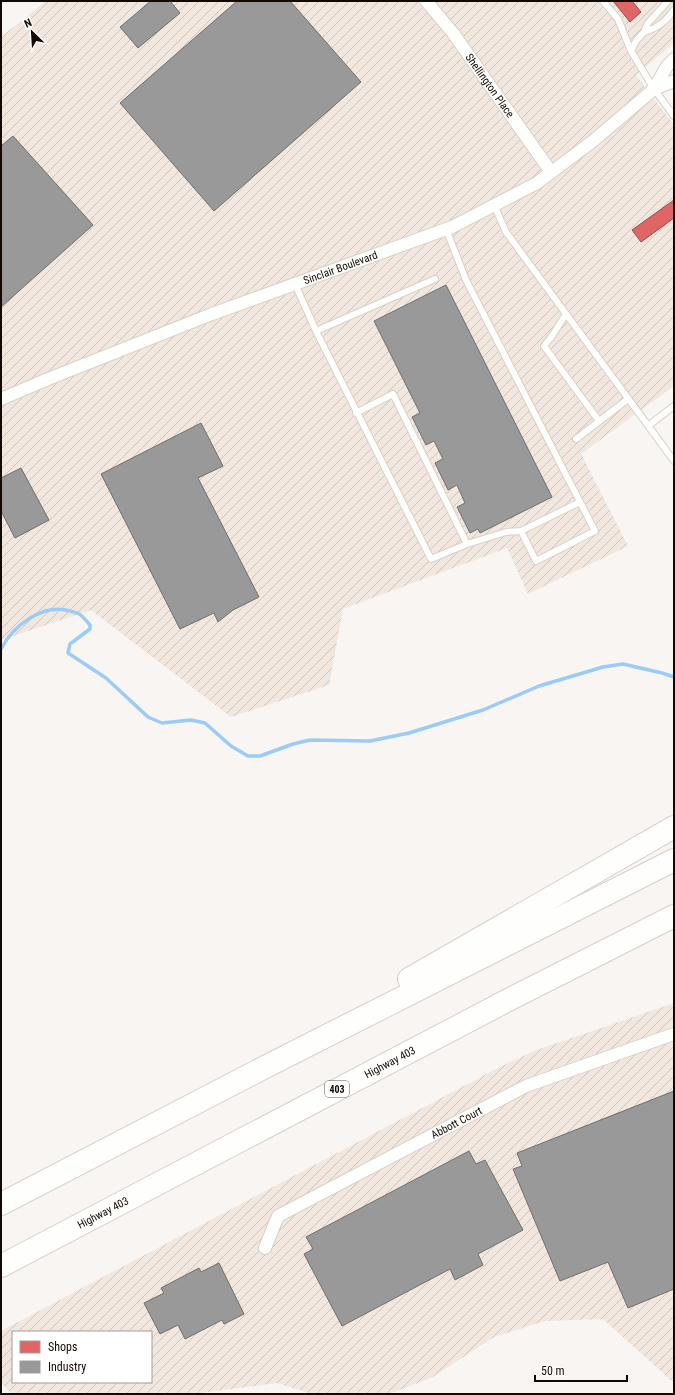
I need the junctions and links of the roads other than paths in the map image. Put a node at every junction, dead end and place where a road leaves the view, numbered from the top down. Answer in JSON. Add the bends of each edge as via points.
{"nodes":[{"id":1,"x":426,"y":1,"type":"edge"},
{"id":2,"x":602,"y":1,"type":"edge"},
{"id":3,"x":668,"y":1,"type":"edge"},
{"id":4,"x":674,"y":10,"type":"edge"},
{"id":5,"x":644,"y":32,"type":"junction"},
{"id":6,"x":631,"y":51,"type":"junction"},
{"id":7,"x":674,"y":59,"type":"edge"},
{"id":8,"x":674,"y":81,"type":"edge"},
{"id":9,"x":654,"y":89,"type":"junction"},
{"id":10,"x":674,"y":116,"type":"edge"},
{"id":11,"x":551,"y":172,"type":"junction"},
{"id":12,"x":494,"y":205,"type":"junction"},
{"id":13,"x":446,"y":230,"type":"junction"},
{"id":14,"x":435,"y":278,"type":"dead end"},
{"id":15,"x":295,"y":284,"type":"junction"},
{"id":16,"x":566,"y":314,"type":"junction"},
{"id":17,"x":316,"y":331,"type":"junction"},
{"id":18,"x":1,"y":399,"type":"edge"},
{"id":19,"x":628,"y":399,"type":"junction"},
{"id":20,"x":674,"y":406,"type":"edge"},
{"id":21,"x":356,"y":413,"type":"junction"},
{"id":22,"x":599,"y":421,"type":"junction"},
{"id":23,"x":648,"y":426,"type":"junction"},
{"id":24,"x":576,"y":439,"type":"dead end"},
{"id":25,"x":673,"y":457,"type":"edge"},
{"id":26,"x":580,"y":502,"type":"junction"},
{"id":27,"x":521,"y":531,"type":"junction"},
{"id":28,"x":467,"y":544,"type":"junction"},
{"id":29,"x":674,"y":827,"type":"edge"},
{"id":30,"x":674,"y":860,"type":"edge"},
{"id":31,"x":674,"y":916,"type":"edge"},
{"id":32,"x":674,"y":927,"type":"edge"},
{"id":33,"x":514,"y":997,"type":"junction"},
{"id":34,"x":674,"y":1034,"type":"edge"},
{"id":35,"x":269,"y":1066,"type":"junction"},
{"id":36,"x":1,"y":1204,"type":"edge"},
{"id":37,"x":265,"y":1248,"type":"dead end"},
{"id":38,"x":1,"y":1266,"type":"edge"}],
"edges":[{"from":1,"to":11,"type":"street","name":"Shellington Place","via":[[453,33]]},
{"from":2,"to":6,"type":"lane","via":[[618,19]]},
{"from":3,"to":5,"type":"lane","via":[[648,23]]},
{"from":4,"to":5,"type":"lane","via":[[660,26]]},
{"from":5,"to":6,"type":"lane"},
{"from":6,"to":9,"type":"lane"},
{"from":7,"to":9,"type":"street","name":"Sinclair Boulevard","via":[[666,66]]},
{"from":8,"to":9,"type":"street","name":"Sinclair Boulevard"},
{"from":9,"to":10,"type":"lane"},
{"from":9,"to":11,"type":"street","name":"Sinclair Boulevard"},
{"from":11,"to":12,"type":"street","name":"Sinclair Boulevard","via":[[537,183]]},
{"from":12,"to":13,"type":"street","name":"Sinclair Boulevard"},
{"from":12,"to":16,"type":"lane","via":[[506,232]]},
{"from":13,"to":15,"type":"street","name":"Sinclair Boulevard"},
{"from":13,"to":26,"type":"lane","via":[[466,280]]},
{"from":14,"to":17,"type":"lane"},
{"from":15,"to":17,"type":"lane"},
{"from":15,"to":18,"type":"street","name":"Sinclair Boulevard","via":[[212,314]]},
{"from":16,"to":19,"type":"lane"},
{"from":16,"to":22,"type":"lane","via":[[544,346]]},
{"from":17,"to":21,"type":"lane"},
{"from":19,"to":22,"type":"lane"},
{"from":19,"to":23,"type":"lane"},
{"from":20,"to":23,"type":"lane"},
{"from":21,"to":28,"type":"lane","via":[[431,559]]},
{"from":21,"to":28,"type":"lane","via":[[393,394]]},
{"from":22,"to":24,"type":"lane"},
{"from":23,"to":25,"type":"lane"},
{"from":26,"to":27,"type":"lane"},
{"from":26,"to":27,"type":"lane","via":[[595,531],[536,561]]},
{"from":27,"to":28,"type":"lane","via":[[506,532]]},
{"from":29,"to":35,"type":"highway","via":[[306,1038]]},
{"from":30,"to":35,"type":"highway"},
{"from":31,"to":33,"type":"highway","name":"Highway 403","number":"403"},
{"from":32,"to":33,"type":"highway","via":[[544,990]]},
{"from":33,"to":38,"type":"highway","name":"Highway 403","number":"403"},
{"from":34,"to":37,"type":"street","name":"Abbott Court","via":[[526,1086],[278,1216]]},
{"from":35,"to":36,"type":"highway"}]}
